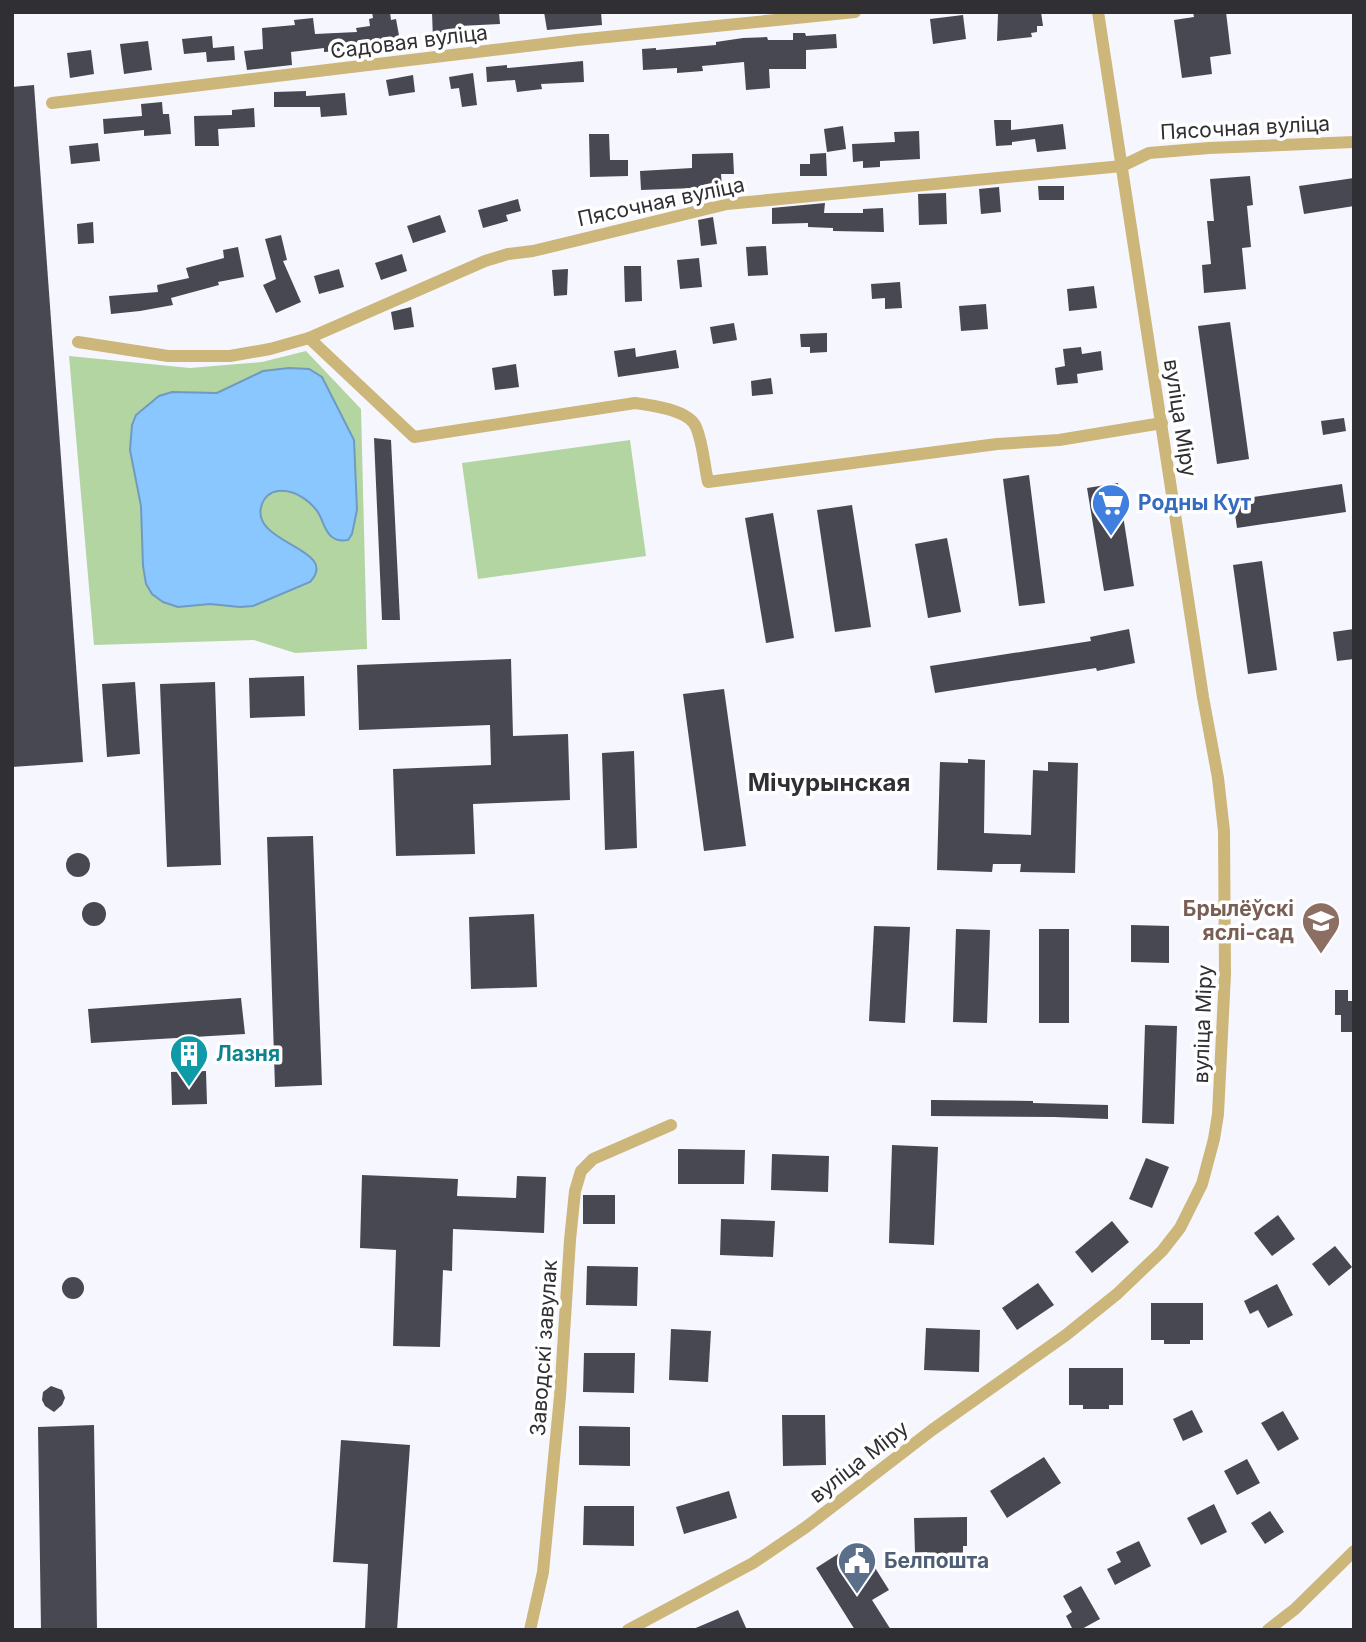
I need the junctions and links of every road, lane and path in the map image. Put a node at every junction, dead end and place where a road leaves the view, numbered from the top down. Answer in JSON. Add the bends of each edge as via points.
{"nodes":[{"id":1,"x":855,"y":12,"type":"edge"},
{"id":2,"x":1098,"y":12,"type":"edge"},
{"id":3,"x":52,"y":103,"type":"dead end"},
{"id":4,"x":1354,"y":142,"type":"edge"},
{"id":5,"x":1122,"y":166,"type":"junction"},
{"id":6,"x":309,"y":338,"type":"junction"},
{"id":7,"x":78,"y":342,"type":"dead end"},
{"id":8,"x":1162,"y":424,"type":"junction"},
{"id":9,"x":671,"y":1125,"type":"dead end"},
{"id":10,"x":1354,"y":1551,"type":"edge"},
{"id":11,"x":530,"y":1630,"type":"edge"},
{"id":12,"x":628,"y":1630,"type":"edge"},
{"id":13,"x":1268,"y":1630,"type":"edge"}],
"edges":[{"from":1,"to":3,"type":"street","name":"Садовая вуліца","via":[[576,40]]},
{"from":2,"to":5,"type":"street","name":"вуліца Міру"},
{"from":4,"to":5,"type":"street","name":"Пясочная вуліца","via":[[1149,153]]},
{"from":5,"to":6,"type":"street","name":"Пясочная вуліца","via":[[727,204],[485,261]]},
{"from":5,"to":8,"type":"street","name":"вуліца Міру"},
{"from":6,"to":7,"type":"street","name":"Пясочная вуліца","via":[[229,356],[169,356]]},
{"from":6,"to":8,"type":"street","via":[[414,437],[650,404],[685,415],[695,424],[708,482]]},
{"from":8,"to":12,"type":"street","name":"вуліца Міру","via":[[1224,831],[1225,974],[1218,1114],[1202,1184],[1180,1228],[1162,1251],[1066,1335],[763,1556]]},
{"from":9,"to":11,"type":"street","name":"Заводскі завулак","via":[[593,1159],[581,1171],[575,1191],[543,1572]]},
{"from":10,"to":13,"type":"street"}]}
